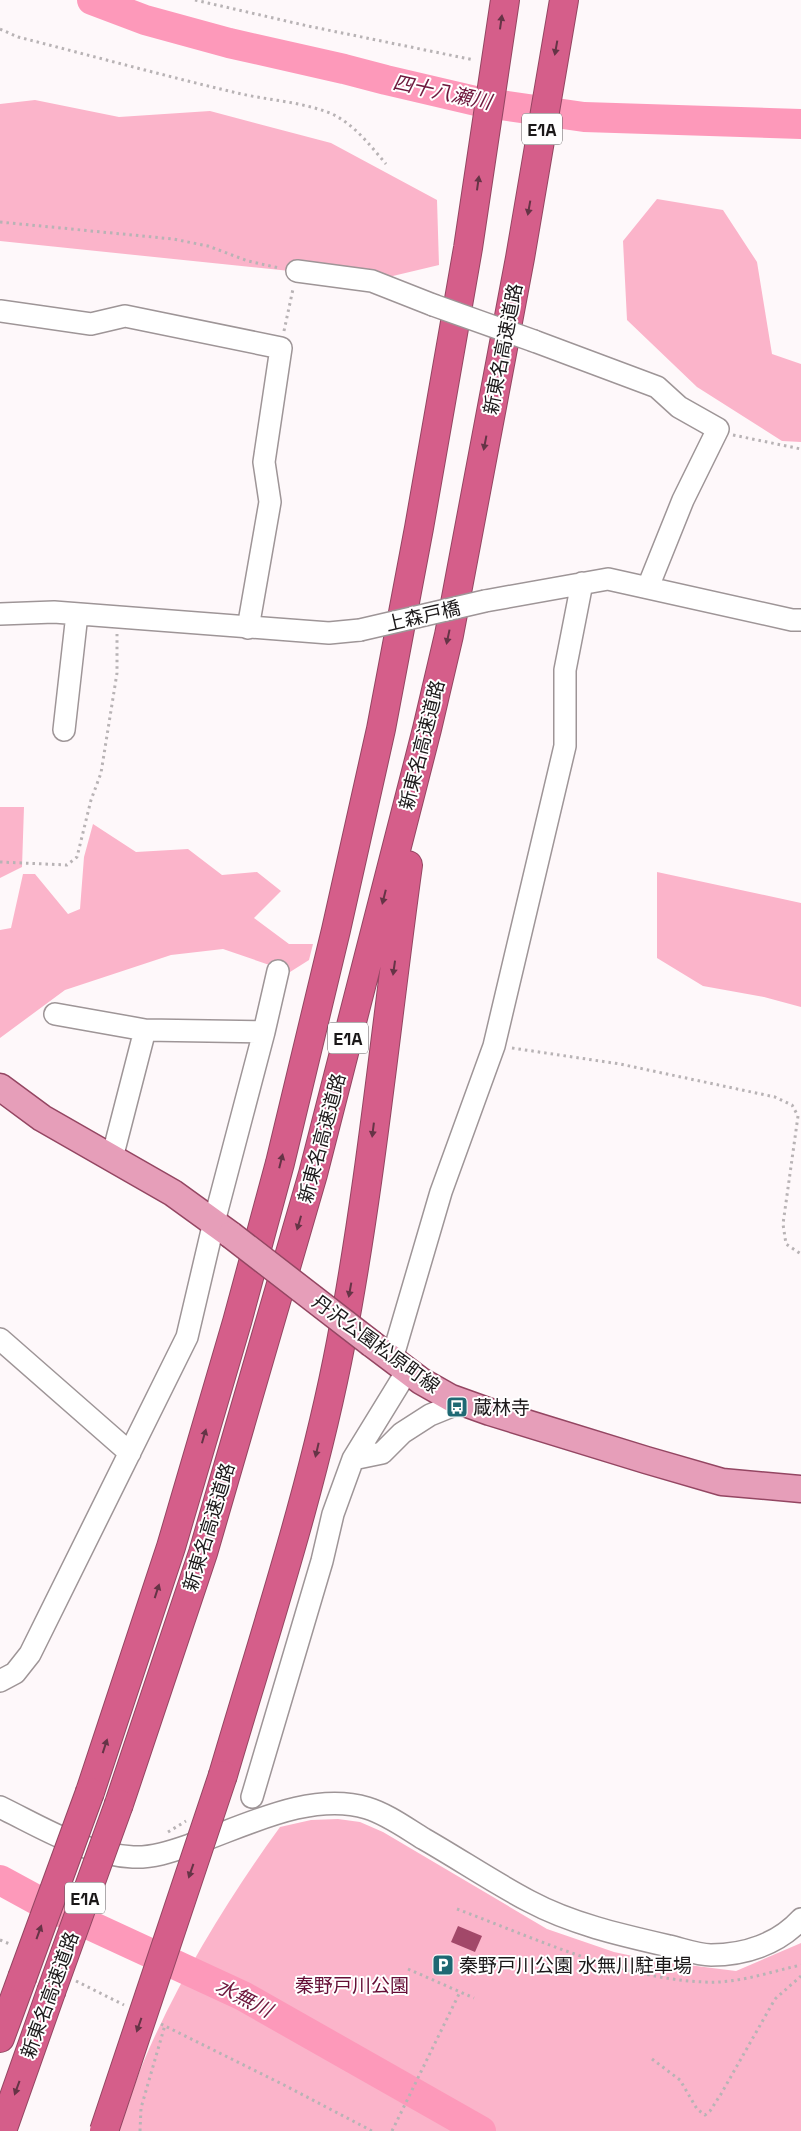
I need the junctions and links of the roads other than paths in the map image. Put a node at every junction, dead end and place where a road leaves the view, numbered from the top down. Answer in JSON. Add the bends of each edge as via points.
{"nodes":[{"id":1,"x":505,"y":0,"type":"edge"},
{"id":2,"x":564,"y":0,"type":"edge"},
{"id":3,"x":297,"y":271,"type":"road end"},
{"id":4,"x":0,"y":311,"type":"edge"},
{"id":5,"x":582,"y":583,"type":"junction"},
{"id":6,"x":648,"y":587,"type":"junction"},
{"id":7,"x":0,"y":614,"type":"edge"},
{"id":8,"x":77,"y":614,"type":"junction"},
{"id":9,"x":801,"y":620,"type":"edge"},
{"id":10,"x":248,"y":628,"type":"junction"},
{"id":11,"x":64,"y":730,"type":"dead end"},
{"id":12,"x":427,"y":730,"type":"junction"},
{"id":13,"x":278,"y":971,"type":"dead end"},
{"id":14,"x":55,"y":1014,"type":"dead end"},
{"id":15,"x":145,"y":1030,"type":"junction"},
{"id":16,"x":264,"y":1032,"type":"junction"},
{"id":17,"x":0,"y":1087,"type":"edge"},
{"id":18,"x":112,"y":1158,"type":"junction"},
{"id":19,"x":222,"y":1228,"type":"junction"},
{"id":20,"x":0,"y":1339,"type":"edge"},
{"id":21,"x":400,"y":1365,"type":"junction"},
{"id":22,"x":462,"y":1402,"type":"junction"},
{"id":23,"x":130,"y":1453,"type":"junction"},
{"id":24,"x":352,"y":1459,"type":"junction"},
{"id":25,"x":801,"y":1489,"type":"edge"},
{"id":26,"x":0,"y":1680,"type":"edge"},
{"id":27,"x":252,"y":1797,"type":"dead end"},
{"id":28,"x":0,"y":1807,"type":"edge"},
{"id":29,"x":801,"y":1919,"type":"edge"},
{"id":30,"x":0,"y":2038,"type":"edge"},
{"id":31,"x":2,"y":2131,"type":"edge"},
{"id":32,"x":104,"y":2131,"type":"edge"}],
"edges":[{"from":30,"to":1,"type":"highway","name":"新東名高速道路","number":"E1A","one_way":true,"bridge":true,"via":[[90,1792],[171,1547],[280,1163],[381,729],[468,248]]},
{"from":2,"to":12,"type":"highway","name":"新東名高速道路","number":"E1A","one_way":true,"via":[[520,258],[449,635]]},
{"from":3,"to":6,"type":"street","bridge":true,"via":[[372,281],[534,340],[658,387],[679,407],[718,430],[683,500]]},
{"from":4,"to":10,"type":"street","via":[[91,324],[125,316],[281,348],[264,462],[270,502]]},
{"from":5,"to":6,"type":"street","name":"上森戸橋","via":[[608,579]]},
{"from":5,"to":10,"type":"street","name":"上森戸橋","bridge":true,"via":[[360,630],[329,633]]},
{"from":5,"to":21,"type":"street","via":[[565,670],[565,746],[494,1046],[441,1192]]},
{"from":6,"to":9,"type":"street","name":"上森戸橋"},
{"from":7,"to":8,"type":"street","name":"上森戸橋"},
{"from":8,"to":10,"type":"street","name":"上森戸橋"},
{"from":8,"to":11,"type":"street"},
{"from":12,"to":31,"type":"highway","name":"新東名高速道路","number":"E1A","one_way":true,"bridge":true,"via":[[313,1174],[202,1553],[119,1804]]},
{"from":12,"to":32,"type":"highway","one_way":true,"bridge":true,"via":[[361,1228],[317,1454],[223,1775]]},
{"from":13,"to":16,"type":"street"},
{"from":14,"to":15,"type":"street"},
{"from":15,"to":16,"type":"street"},
{"from":15,"to":18,"type":"street"},
{"from":16,"to":19,"type":"street"},
{"from":17,"to":18,"type":"main road","name":"丹沢公園松原町線","via":[[42,1118]]},
{"from":18,"to":19,"type":"main road","name":"丹沢公園松原町線","via":[[173,1192]]},
{"from":19,"to":21,"type":"main road","name":"丹沢公園松原町線","bridge":true},
{"from":19,"to":23,"type":"street","via":[[188,1337]]},
{"from":20,"to":23,"type":"street"},
{"from":21,"to":22,"type":"main road","name":"丹沢公園松原町線"},
{"from":21,"to":24,"type":"street"},
{"from":22,"to":24,"type":"street","via":[[430,1415],[402,1433],[382,1453]]},
{"from":22,"to":25,"type":"main road","name":"丹沢公園松原町線","via":[[722,1482]]},
{"from":23,"to":26,"type":"street","via":[[30,1654],[15,1673]]},
{"from":24,"to":27,"type":"street","via":[[333,1514]]},
{"from":28,"to":29,"type":"street","via":[[77,1845],[102,1854],[134,1857],[162,1855],[296,1808],[333,1803],[348,1805],[367,1808],[392,1820],[530,1902],[569,1919],[621,1935],[709,1955],[744,1951],[775,1941]]}]}
